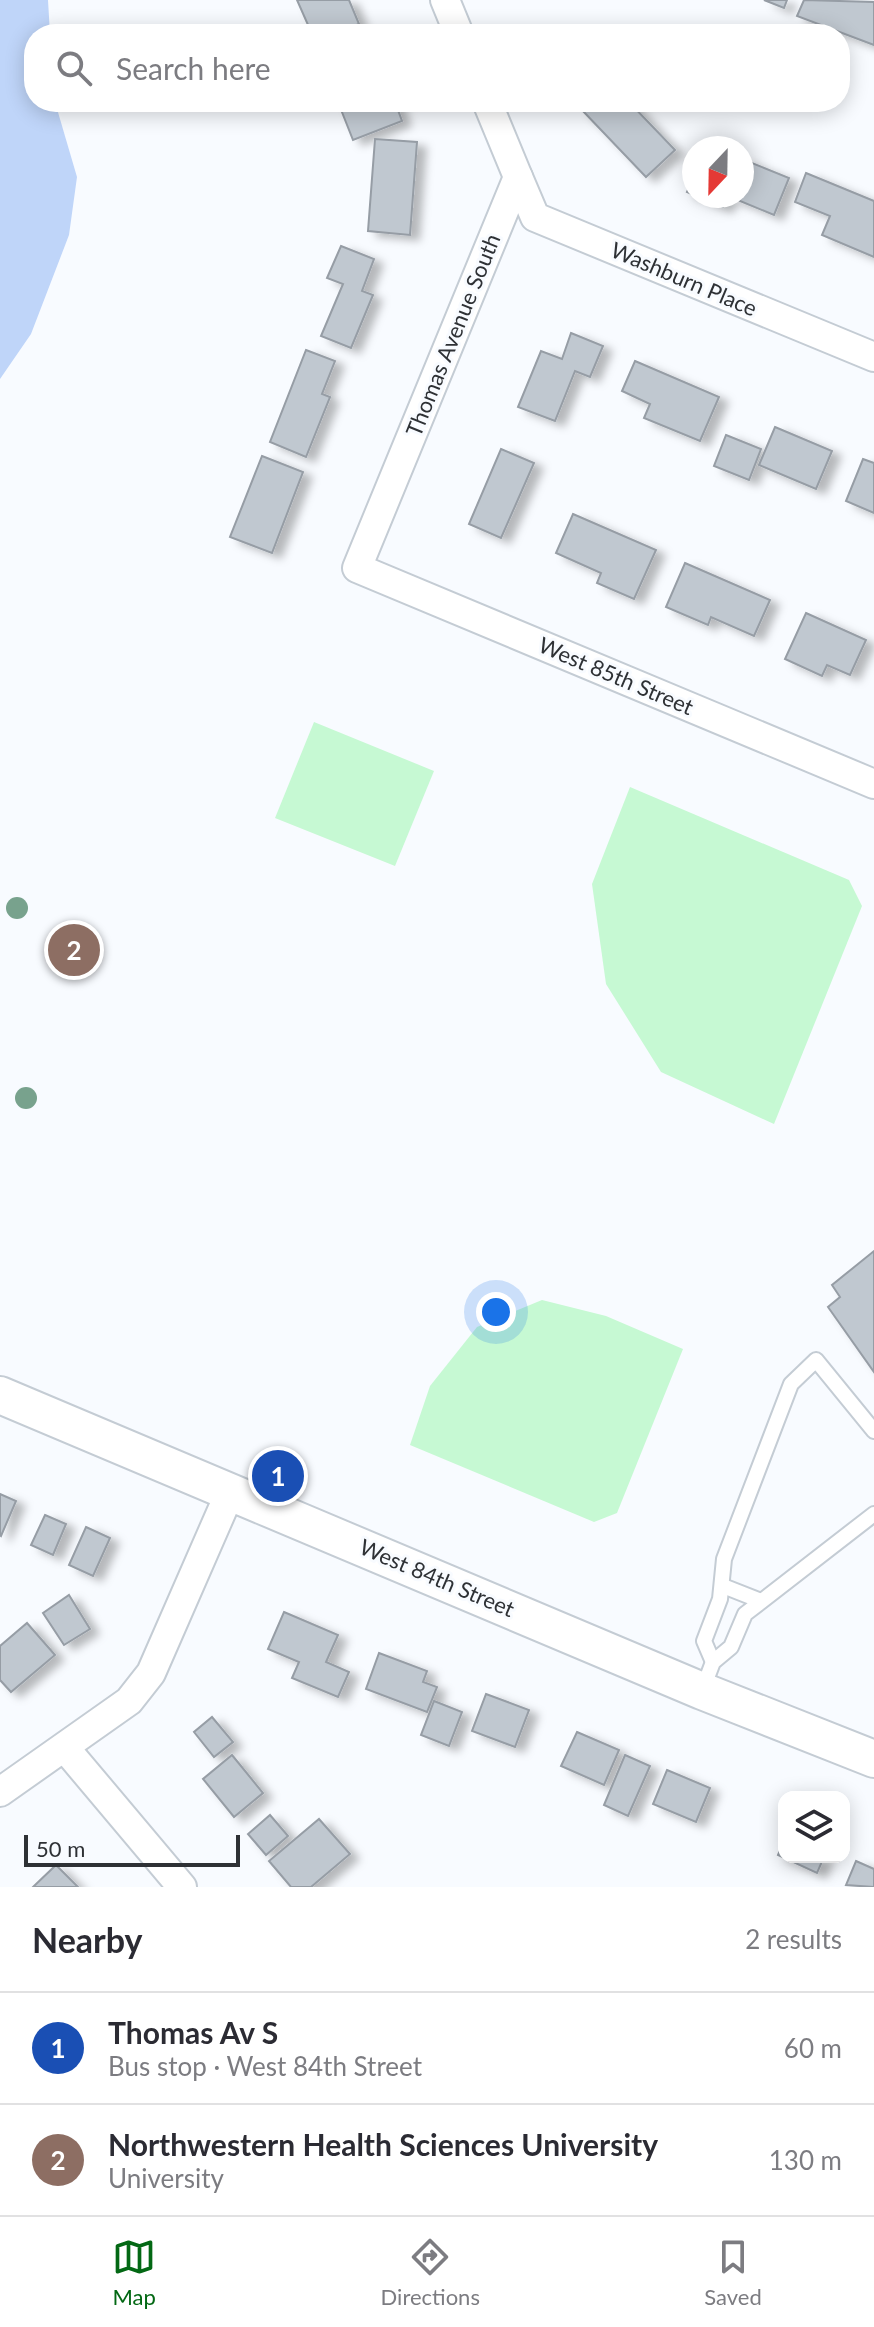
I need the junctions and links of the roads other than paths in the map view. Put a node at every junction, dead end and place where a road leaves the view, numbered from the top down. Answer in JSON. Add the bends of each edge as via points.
{"nodes":[{"id":1,"x":445,"y":0,"type":"edge"},
{"id":2,"x":455,"y":24,"type":"edge"},
{"id":3,"x":491,"y":112,"type":"edge"},
{"id":4,"x":518,"y":177,"type":"junction"},
{"id":5,"x":874,"y":357,"type":"edge"},
{"id":6,"x":357,"y":568,"type":"joint"},
{"id":7,"x":874,"y":784,"type":"edge"},
{"id":8,"x":0,"y":1395,"type":"edge"},
{"id":9,"x":874,"y":1431,"type":"edge"},
{"id":10,"x":231,"y":1490,"type":"junction"},
{"id":11,"x":874,"y":1514,"type":"edge"},
{"id":12,"x":723,"y":1586,"type":"junction"},
{"id":13,"x":761,"y":1601,"type":"junction"},
{"id":14,"x":707,"y":1676,"type":"junction"},
{"id":15,"x":65,"y":1748,"type":"junction"},
{"id":16,"x":874,"y":1759,"type":"edge"},
{"id":17,"x":0,"y":1792,"type":"edge"},
{"id":18,"x":182,"y":1887,"type":"edge"}],
"edges":[{"from":1,"to":2,"type":"street"},
{"from":3,"to":4,"type":"street"},
{"from":4,"to":5,"type":"street","name":"Washburn Place","via":[[535,217]]},
{"from":4,"to":6,"type":"street","name":"Thomas Avenue South"},
{"from":6,"to":7,"type":"street","name":"West 85th Street"},
{"from":8,"to":10,"type":"street","name":"West 84th Street"},
{"from":9,"to":12,"type":"lane","via":[[816,1360],[791,1384],[724,1559]]},
{"from":10,"to":14,"type":"street","name":"West 84th Street"},
{"from":10,"to":15,"type":"street","via":[[151,1673],[129,1701]]},
{"from":11,"to":13,"type":"lane"},
{"from":12,"to":13,"type":"lane"},
{"from":12,"to":14,"type":"lane","via":[[704,1641]]},
{"from":13,"to":14,"type":"lane","via":[[745,1614],[731,1647]]},
{"from":14,"to":16,"type":"street","name":"West 84th Street"},
{"from":15,"to":17,"type":"street"},
{"from":15,"to":18,"type":"street"}]}
